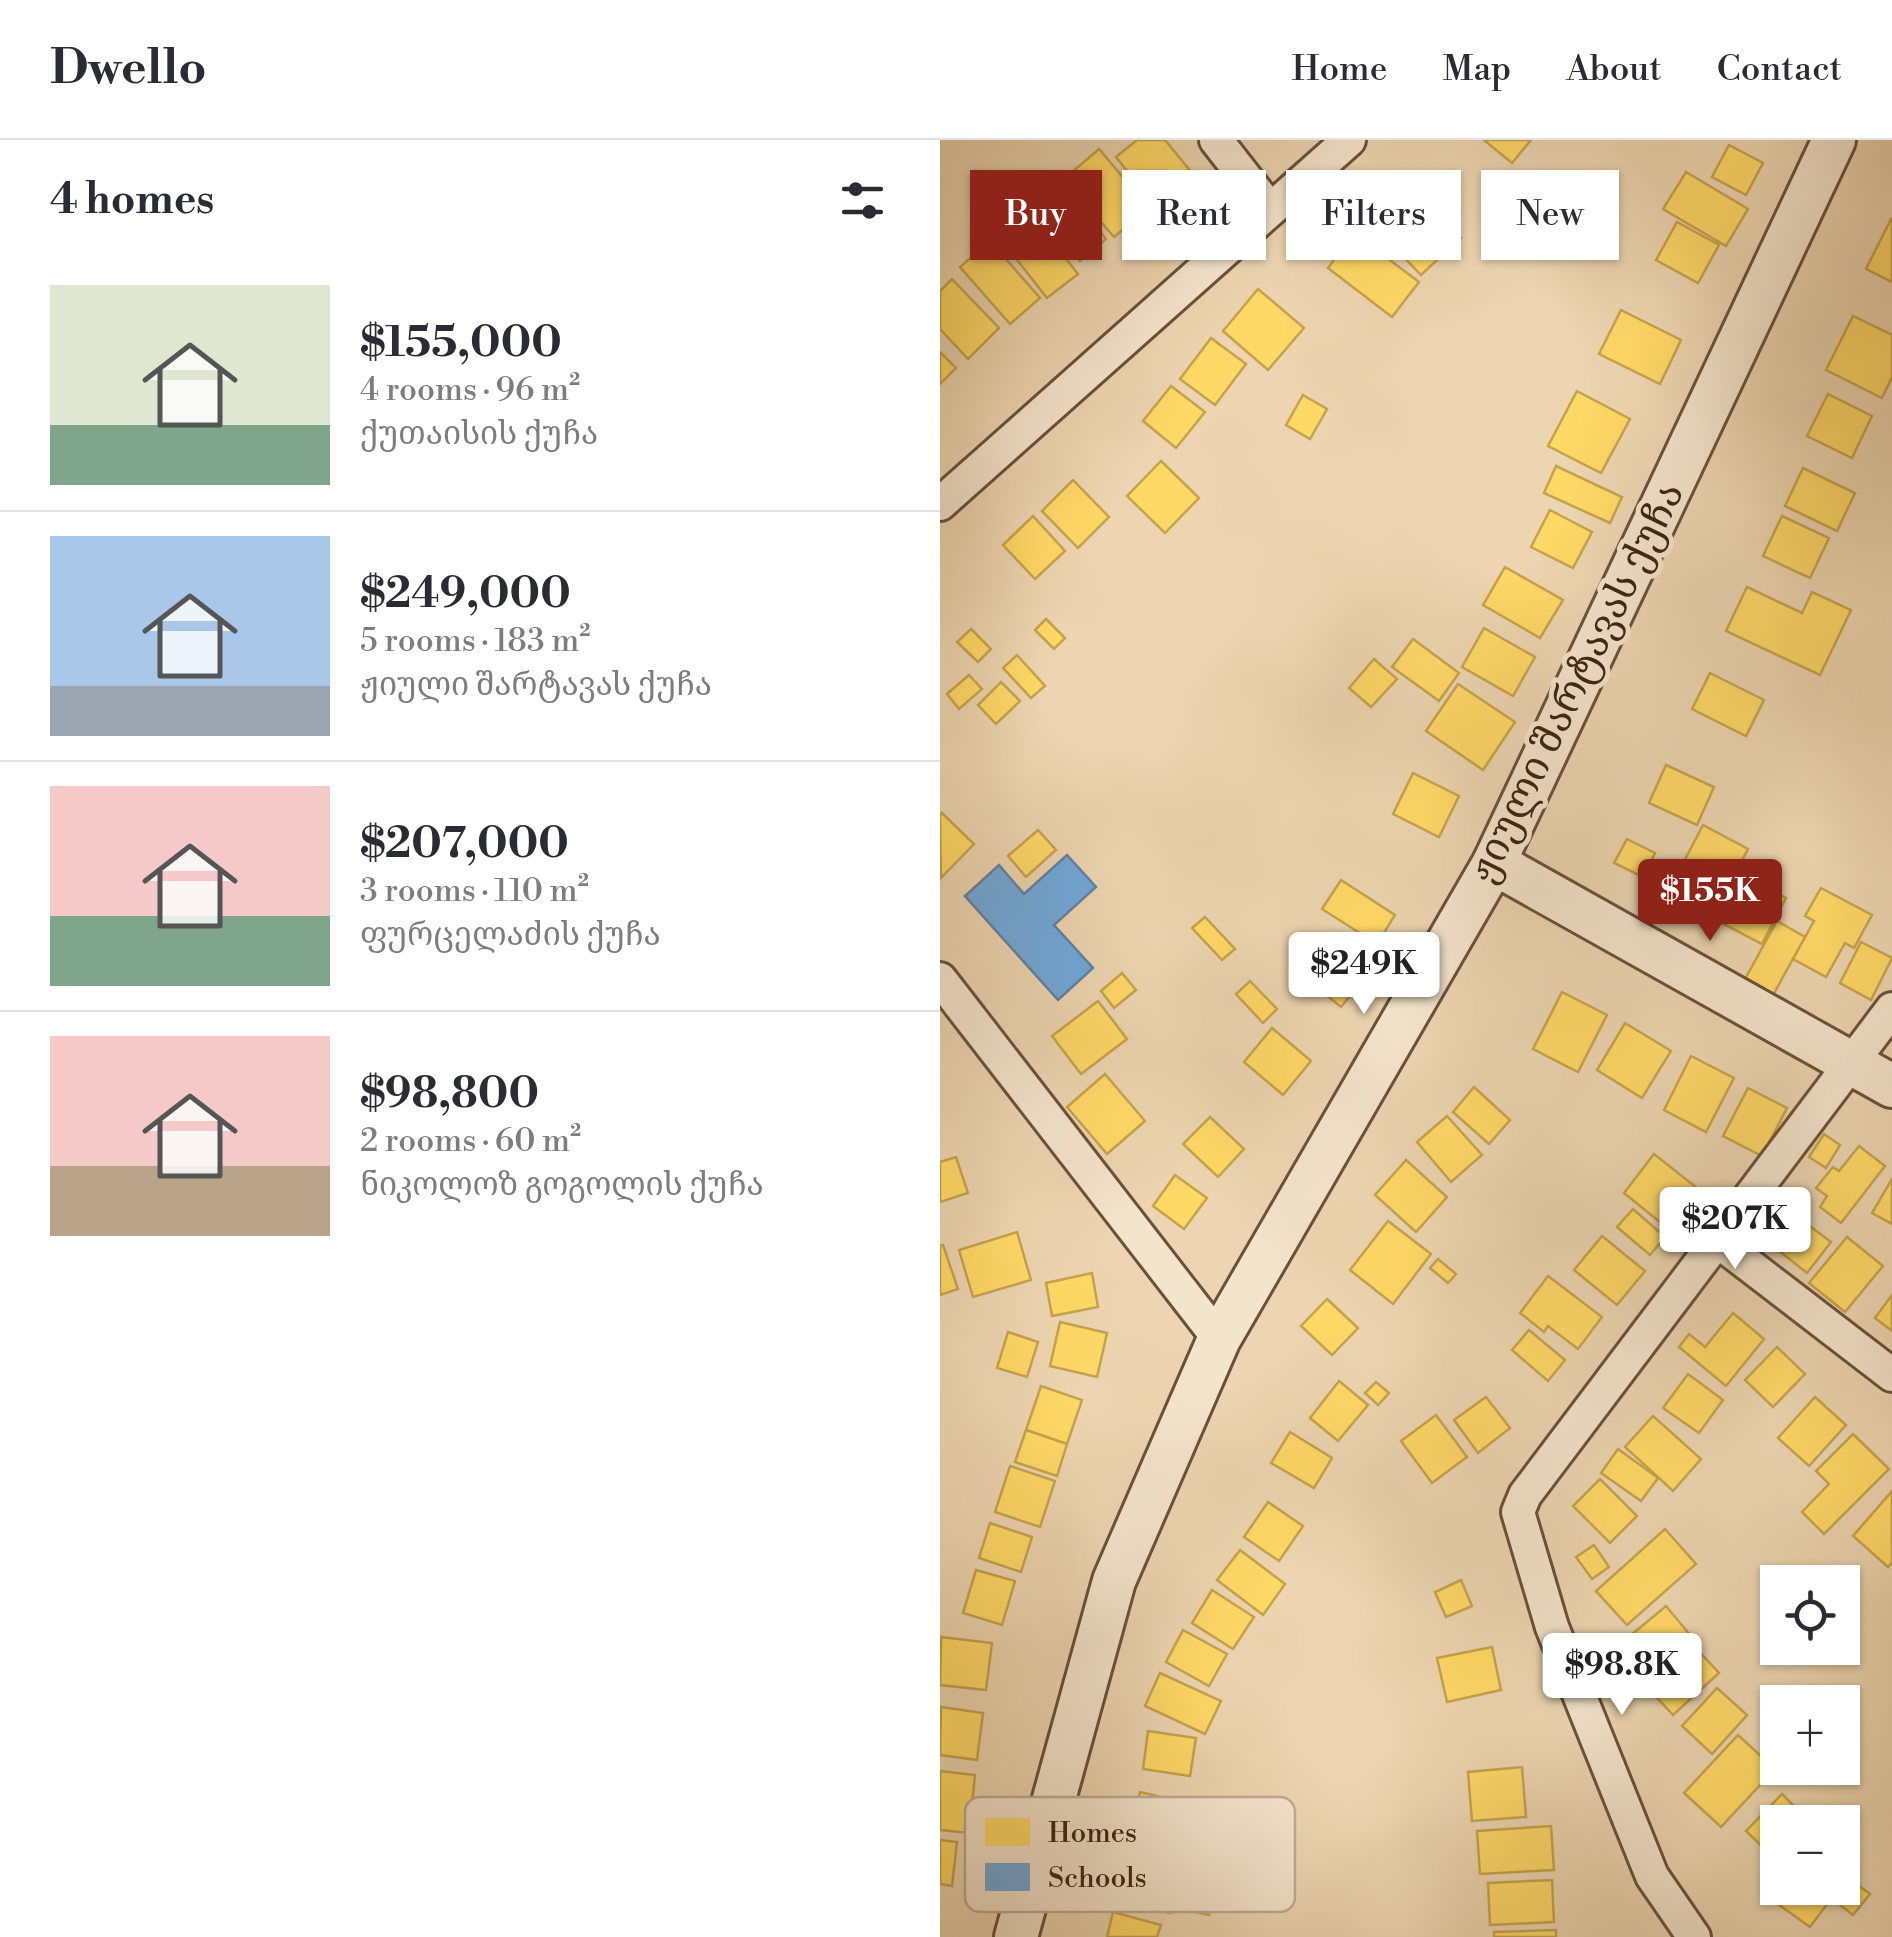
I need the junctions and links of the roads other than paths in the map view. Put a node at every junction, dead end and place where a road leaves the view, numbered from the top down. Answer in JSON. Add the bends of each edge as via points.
{"nodes":[{"id":1,"x":1216,"y":140,"type":"edge"},
{"id":2,"x":1349,"y":140,"type":"edge"},
{"id":3,"x":1834,"y":140,"type":"edge"},
{"id":4,"x":1269,"y":208,"type":"junction"},
{"id":5,"x":940,"y":504,"type":"edge"},
{"id":6,"x":1494,"y":863,"type":"junction"},
{"id":7,"x":940,"y":979,"type":"edge"},
{"id":8,"x":1892,"y":1009,"type":"edge"},
{"id":9,"x":1851,"y":1065,"type":"junction"},
{"id":10,"x":1892,"y":1086,"type":"edge"},
{"id":11,"x":1719,"y":1242,"type":"junction"},
{"id":12,"x":1219,"y":1339,"type":"junction"},
{"id":13,"x":1892,"y":1375,"type":"edge"},
{"id":14,"x":1055,"y":1797,"type":"edge"},
{"id":15,"x":1023,"y":1912,"type":"edge"},
{"id":16,"x":1016,"y":1937,"type":"edge"},
{"id":17,"x":1694,"y":1937,"type":"edge"}],
"edges":[{"from":1,"to":4,"type":"street"},
{"from":2,"to":4,"type":"street"},
{"from":3,"to":6,"type":"street","name":"ჟიული შარტავას ქუჩა"},
{"from":4,"to":5,"type":"street"},
{"from":6,"to":9,"type":"street"},
{"from":6,"to":12,"type":"street","name":"ჟიული შარტავას ქუჩა"},
{"from":7,"to":12,"type":"street"},
{"from":8,"to":9,"type":"street"},
{"from":9,"to":10,"type":"street"},
{"from":9,"to":11,"type":"street"},
{"from":11,"to":13,"type":"street"},
{"from":11,"to":17,"type":"street","via":[[1518,1512],[1552,1627],[1652,1876]]},
{"from":12,"to":14,"type":"street","name":"ჟიული შარტავას ქუჩა","via":[[1114,1581]]},
{"from":15,"to":16,"type":"street","name":"ჟიული შარტავას ქუჩა"}]}
